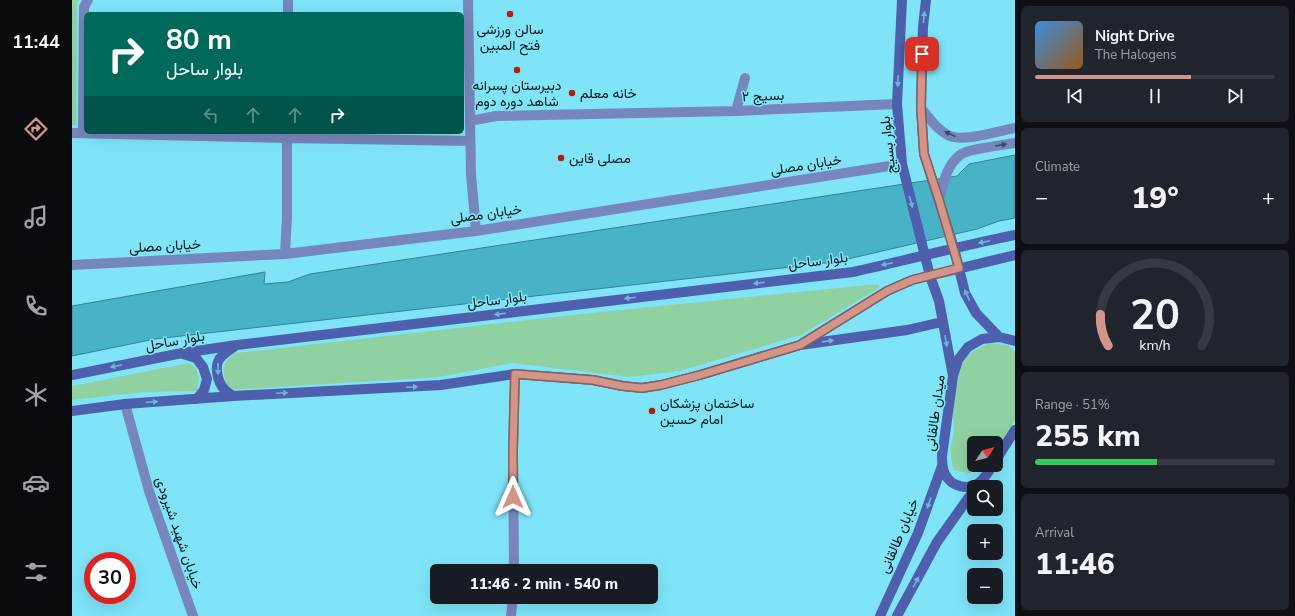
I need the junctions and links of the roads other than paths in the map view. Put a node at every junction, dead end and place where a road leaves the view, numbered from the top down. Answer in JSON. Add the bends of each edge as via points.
{"nodes":[{"id":1,"x":88,"y":0,"type":"edge"},
{"id":2,"x":288,"y":0,"type":"edge"},
{"id":3,"x":468,"y":0,"type":"edge"},
{"id":4,"x":902,"y":0,"type":"edge"},
{"id":5,"x":926,"y":0,"type":"edge"},
{"id":6,"x":84,"y":12,"type":"edge"},
{"id":7,"x":288,"y":12,"type":"edge"},
{"id":8,"x":745,"y":78,"type":"dead end"},
{"id":9,"x":466,"y":88,"type":"edge"},
{"id":10,"x":897,"y":104,"type":"junction"},
{"id":11,"x":84,"y":108,"type":"edge"},
{"id":12,"x":921,"y":108,"type":"junction"},
{"id":13,"x":736,"y":111,"type":"junction"},
{"id":14,"x":470,"y":121,"type":"junction"},
{"id":15,"x":1015,"y":128,"type":"edge"},
{"id":16,"x":72,"y":133,"type":"edge"},
{"id":17,"x":83,"y":133,"type":"joint"},
{"id":18,"x":185,"y":134,"type":"edge"},
{"id":19,"x":287,"y":135,"type":"edge"},
{"id":20,"x":972,"y":137,"type":"junction"},
{"id":21,"x":470,"y":141,"type":"junction"},
{"id":22,"x":1015,"y":143,"type":"edge"},
{"id":23,"x":973,"y":150,"type":"junction"},
{"id":24,"x":902,"y":164,"type":"junction"},
{"id":25,"x":939,"y":200,"type":"junction"},
{"id":26,"x":476,"y":231,"type":"junction"},
{"id":27,"x":1015,"y":235,"type":"edge"},
{"id":28,"x":954,"y":248,"type":"junction"},
{"id":29,"x":285,"y":254,"type":"junction"},
{"id":30,"x":1015,"y":255,"type":"edge"},
{"id":31,"x":925,"y":256,"type":"junction"},
{"id":32,"x":72,"y":265,"type":"edge"},
{"id":33,"x":959,"y":268,"type":"junction"},
{"id":34,"x":930,"y":276,"type":"junction"},
{"id":35,"x":942,"y":322,"type":"junction"},
{"id":36,"x":999,"y":337,"type":"junction"},
{"id":37,"x":1015,"y":341,"type":"edge"},
{"id":38,"x":237,"y":345,"type":"junction"},
{"id":39,"x":800,"y":345,"type":"junction"},
{"id":40,"x":182,"y":353,"type":"junction"},
{"id":41,"x":515,"y":374,"type":"junction"},
{"id":42,"x":72,"y":375,"type":"edge"},
{"id":43,"x":953,"y":376,"type":"junction"},
{"id":44,"x":233,"y":396,"type":"junction"},
{"id":45,"x":197,"y":399,"type":"junction"},
{"id":46,"x":125,"y":404,"type":"junction"},
{"id":47,"x":72,"y":411,"type":"edge"},
{"id":48,"x":1015,"y":430,"type":"edge"},
{"id":49,"x":1003,"y":449,"type":"edge"},
{"id":50,"x":942,"y":466,"type":"junction"},
{"id":51,"x":967,"y":487,"type":"edge"},
{"id":52,"x":967,"y":501,"type":"edge"},
{"id":53,"x":514,"y":564,"type":"edge"},
{"id":54,"x":512,"y":604,"type":"edge"},
{"id":55,"x":193,"y":616,"type":"edge"},
{"id":56,"x":511,"y":616,"type":"edge"},
{"id":57,"x":880,"y":616,"type":"edge"},
{"id":58,"x":897,"y":616,"type":"edge"}],
"edges":[{"from":1,"to":6,"type":"street"},
{"from":2,"to":7,"type":"street"},
{"from":3,"to":9,"type":"street"},
{"from":4,"to":10,"type":"main road","name":"بلوار بسیج","one_way":true},
{"from":12,"to":5,"type":"main road","one_way":true},
{"from":8,"to":13,"type":"street"},
{"from":9,"to":14,"type":"street"},
{"from":10,"to":13,"type":"street","name":"بسیج ۲"},
{"from":10,"to":24,"type":"main road","name":"بلوار بسیج"},
{"from":11,"to":17,"type":"street"},
{"from":20,"to":12,"type":"street","one_way":true,"via":[[951,136],[939,128]]},
{"from":12,"to":25,"type":"main road","via":[[924,154]]},
{"from":13,"to":14,"type":"street","name":"بسیج ۲","via":[[496,116]]},
{"from":14,"to":21,"type":"street"},
{"from":15,"to":20,"type":"street"},
{"from":16,"to":17,"type":"street"},
{"from":18,"to":19,"type":"street"},
{"from":19,"to":21,"type":"street"},
{"from":19,"to":29,"type":"street"},
{"from":20,"to":23,"type":"street","via":[[968,142],[970,149]]},
{"from":21,"to":26,"type":"street"},
{"from":23,"to":22,"type":"street","one_way":true},
{"from":23,"to":25,"type":"street","via":[[961,154],[949,167]]},
{"from":24,"to":26,"type":"street","name":"خیابان مصلی"},
{"from":24,"to":31,"type":"main road","name":"بلوار بسیج","one_way":true},
{"from":25,"to":28,"type":"main road"},
{"from":26,"to":29,"type":"street","name":"خیابان مصلی"},
{"from":27,"to":28,"type":"main road","name":"بلوار ساحل","one_way":true},
{"from":28,"to":31,"type":"main road","name":"بلوار ساحل"},
{"from":28,"to":33,"type":"main road"},
{"from":29,"to":32,"type":"street","name":"خیابان مصلی"},
{"from":30,"to":33,"type":"main road"},
{"from":31,"to":34,"type":"main road","name":"بلوار بسیج"},
{"from":31,"to":38,"type":"main road","name":"بلوار ساحل","one_way":true,"via":[[853,272]]},
{"from":33,"to":34,"type":"main road"},
{"from":36,"to":33,"type":"main road","one_way":true,"via":[[976,313],[965,293]]},
{"from":34,"to":35,"type":"main road","name":"بلوار بسیج","via":[[939,301]]},
{"from":34,"to":39,"type":"main road","via":[[912,280],[887,291]]},
{"from":39,"to":35,"type":"main road","one_way":true,"via":[[906,330]]},
{"from":35,"to":43,"type":"main road","name":"بلوار بسیج","one_way":true},
{"from":36,"to":37,"type":"main road","name":"میدان طالقانی"},
{"from":36,"to":43,"type":"main road","name":"میدان طالقانی","via":[[982,339],[968,347],[958,360]]},
{"from":38,"to":40,"type":"main road","name":"بلوار ساحل"},
{"from":38,"to":44,"type":"main road","one_way":true,"via":[[221,356],[217,365],[220,382]]},
{"from":39,"to":41,"type":"main road","via":[[700,375],[642,388],[593,380]]},
{"from":40,"to":42,"type":"main road","name":"بلوار ساحل","one_way":true},
{"from":40,"to":45,"type":"main road","via":[[196,358],[204,367],[207,378],[204,390]]},
{"from":44,"to":41,"type":"main road","one_way":true,"via":[[441,385]]},
{"from":41,"to":53,"type":"street"},
{"from":43,"to":50,"type":"main road","name":"میدان طالقانی"},
{"from":44,"to":45,"type":"main road"},
{"from":46,"to":45,"type":"main road","one_way":true},
{"from":46,"to":47,"type":"main road"},
{"from":46,"to":55,"type":"street","name":"خیابان شهید شیرودی","via":[[149,491]]},
{"from":48,"to":49,"type":"main road"},
{"from":50,"to":51,"type":"main road","name":"میدان طالقانی","via":[[952,483]]},
{"from":50,"to":57,"type":"main road","name":"خیابان طالقانی","one_way":true,"via":[[918,532]]},
{"from":58,"to":52,"type":"main road","one_way":true,"via":[[937,542]]},
{"from":54,"to":56,"type":"street"}]}
